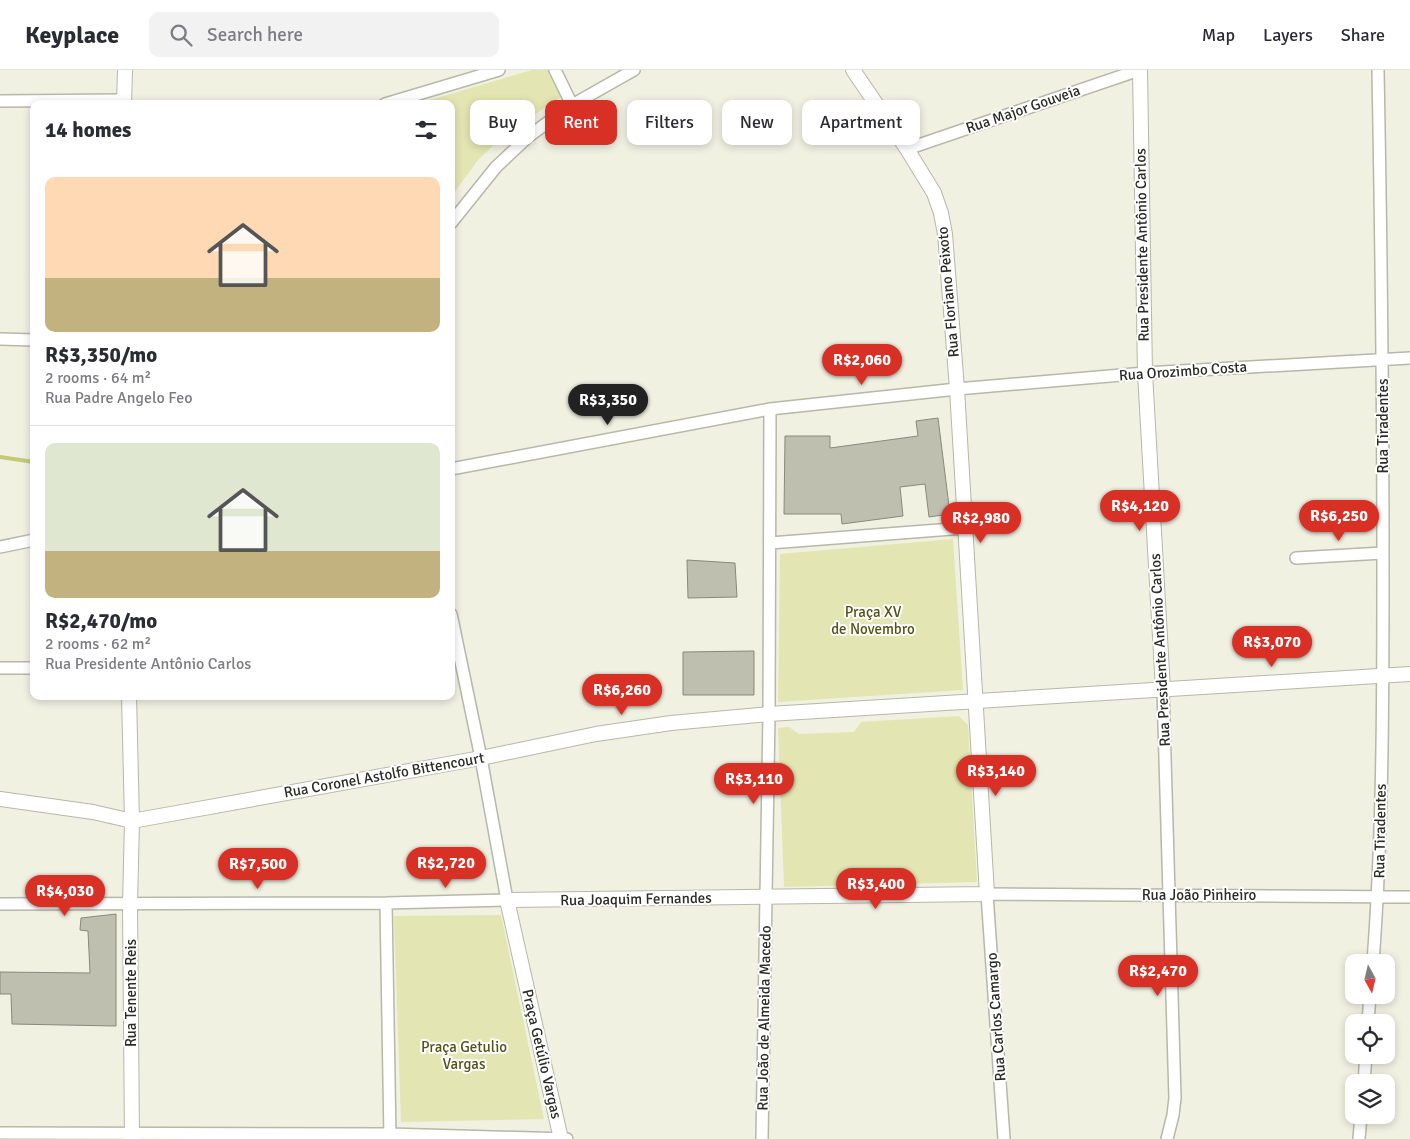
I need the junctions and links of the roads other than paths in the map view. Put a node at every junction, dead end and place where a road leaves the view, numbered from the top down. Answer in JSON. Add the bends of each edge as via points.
{"nodes":[{"id":1,"x":125,"y":70,"type":"edge"},
{"id":2,"x":499,"y":70,"type":"edge"},
{"id":3,"x":555,"y":70,"type":"edge"},
{"id":4,"x":634,"y":70,"type":"edge"},
{"id":5,"x":853,"y":70,"type":"edge"},
{"id":6,"x":1139,"y":70,"type":"edge"},
{"id":7,"x":1378,"y":70,"type":"edge"},
{"id":8,"x":0,"y":100,"type":"edge"},
{"id":9,"x":30,"y":100,"type":"edge"},
{"id":10,"x":124,"y":100,"type":"edge"},
{"id":11,"x":398,"y":100,"type":"edge"},
{"id":12,"x":570,"y":100,"type":"edge"},
{"id":13,"x":581,"y":100,"type":"edge"},
{"id":14,"x":545,"y":124,"type":"edge"},
{"id":15,"x":907,"y":149,"type":"junction"},
{"id":16,"x":455,"y":218,"type":"edge"},
{"id":17,"x":0,"y":339,"type":"edge"},
{"id":18,"x":30,"y":340,"type":"edge"},
{"id":19,"x":1410,"y":358,"type":"edge"},
{"id":20,"x":1383,"y":360,"type":"junction"},
{"id":21,"x":1145,"y":373,"type":"junction"},
{"id":22,"x":957,"y":389,"type":"junction"},
{"id":23,"x":770,"y":409,"type":"junction"},
{"id":24,"x":455,"y":468,"type":"edge"},
{"id":25,"x":965,"y":528,"type":"junction"},
{"id":26,"x":30,"y":541,"type":"edge"},
{"id":27,"x":770,"y":543,"type":"junction"},
{"id":28,"x":0,"y":547,"type":"edge"},
{"id":29,"x":1383,"y":553,"type":"junction"},
{"id":30,"x":1296,"y":558,"type":"dead end"},
{"id":31,"x":455,"y":633,"type":"edge"},
{"id":32,"x":0,"y":668,"type":"edge"},
{"id":33,"x":30,"y":668,"type":"edge"},
{"id":34,"x":1410,"y":674,"type":"edge"},
{"id":35,"x":1383,"y":676,"type":"junction"},
{"id":36,"x":1163,"y":690,"type":"junction"},
{"id":37,"x":129,"y":700,"type":"edge"},
{"id":38,"x":976,"y":701,"type":"junction"},
{"id":39,"x":769,"y":714,"type":"junction"},
{"id":40,"x":481,"y":758,"type":"junction"},
{"id":41,"x":0,"y":798,"type":"edge"},
{"id":42,"x":132,"y":821,"type":"junction"},
{"id":43,"x":987,"y":894,"type":"junction"},
{"id":44,"x":1378,"y":895,"type":"junction"},
{"id":45,"x":1168,"y":896,"type":"junction"},
{"id":46,"x":765,"y":897,"type":"junction"},
{"id":47,"x":1410,"y":897,"type":"edge"},
{"id":48,"x":507,"y":900,"type":"junction"},
{"id":49,"x":386,"y":903,"type":"junction"},
{"id":50,"x":0,"y":904,"type":"edge"},
{"id":51,"x":130,"y":904,"type":"junction"},
{"id":52,"x":1374,"y":954,"type":"edge"},
{"id":53,"x":1360,"y":1124,"type":"edge"},
{"id":54,"x":0,"y":1133,"type":"edge"},
{"id":55,"x":132,"y":1136,"type":"edge"},
{"id":56,"x":390,"y":1137,"type":"edge"},
{"id":57,"x":561,"y":1139,"type":"edge"},
{"id":58,"x":567,"y":1139,"type":"edge"},
{"id":59,"x":762,"y":1139,"type":"edge"},
{"id":60,"x":1004,"y":1139,"type":"edge"},
{"id":61,"x":1167,"y":1139,"type":"edge"},
{"id":62,"x":1359,"y":1139,"type":"edge"}],
"edges":[{"from":1,"to":10,"type":"street"},
{"from":2,"to":11,"type":"street"},
{"from":3,"to":12,"type":"street"},
{"from":4,"to":13,"type":"street"},
{"from":5,"to":15,"type":"street","name":"Rua Floriano Peixoto"},
{"from":6,"to":15,"type":"street","name":"Rua Major Gouveia"},
{"from":6,"to":21,"type":"street","name":"Rua Presidente Antônio Carlos"},
{"from":7,"to":20,"type":"street","name":"Rua Tiradentes"},
{"from":8,"to":9,"type":"street"},
{"from":14,"to":16,"type":"street","via":[[496,167]]},
{"from":15,"to":22,"type":"street","name":"Rua Floriano Peixoto","via":[[934,193],[941,212]]},
{"from":17,"to":18,"type":"street"},
{"from":19,"to":20,"type":"street","name":"Rua Orozimbo Costa"},
{"from":20,"to":21,"type":"street","name":"Rua Orozimbo Costa"},
{"from":20,"to":29,"type":"street","name":"Rua Tiradentes"},
{"from":21,"to":22,"type":"street","name":"Rua Orozimbo Costa"},
{"from":21,"to":36,"type":"street","name":"Rua Presidente Antônio Carlos"},
{"from":22,"to":23,"type":"street"},
{"from":22,"to":25,"type":"street"},
{"from":23,"to":24,"type":"street"},
{"from":23,"to":27,"type":"street"},
{"from":25,"to":27,"type":"street"},
{"from":25,"to":38,"type":"street"},
{"from":26,"to":28,"type":"street"},
{"from":27,"to":39,"type":"street"},
{"from":29,"to":30,"type":"street"},
{"from":29,"to":35,"type":"street","name":"Rua Tiradentes"},
{"from":31,"to":40,"type":"street"},
{"from":32,"to":33,"type":"street"},
{"from":34,"to":35,"type":"street"},
{"from":35,"to":36,"type":"street"},
{"from":35,"to":44,"type":"street","name":"Rua Tiradentes"},
{"from":36,"to":38,"type":"street"},
{"from":36,"to":45,"type":"street","name":"Rua Presidente Antônio Carlos"},
{"from":37,"to":42,"type":"street","name":"Rua Tenente Reis"},
{"from":38,"to":39,"type":"street"},
{"from":38,"to":43,"type":"street"},
{"from":39,"to":40,"type":"street","name":"Rua Coronel Astolfo Bittencourt","via":[[596,734]]},
{"from":39,"to":46,"type":"street"},
{"from":40,"to":42,"type":"street","name":"Rua Coronel Astolfo Bittencourt"},
{"from":40,"to":48,"type":"street"},
{"from":41,"to":42,"type":"street","name":"Rua Coronel Astolfo Bittencourt"},
{"from":42,"to":51,"type":"street","name":"Rua Tenente Reis"},
{"from":43,"to":45,"type":"street","name":"Rua João Pinheiro"},
{"from":43,"to":46,"type":"street"},
{"from":43,"to":60,"type":"street","name":"Rua Carlos Camargo"},
{"from":44,"to":45,"type":"street","name":"Rua João Pinheiro"},
{"from":44,"to":47,"type":"street","name":"Rua João Pinheiro"},
{"from":44,"to":52,"type":"street","name":"Rua Tiradentes"},
{"from":45,"to":61,"type":"street","name":"Rua Presidente Antônio Carlos","via":[[1175,1098]]},
{"from":46,"to":48,"type":"street","name":"Rua Joaquim Fernandes"},
{"from":46,"to":59,"type":"street","name":"Rua João de Almeida Macedo"},
{"from":48,"to":49,"type":"street"},
{"from":48,"to":57,"type":"street","name":"Praça Getúlio Vargas"},
{"from":49,"to":51,"type":"street"},
{"from":49,"to":56,"type":"street"},
{"from":50,"to":51,"type":"street"},
{"from":51,"to":55,"type":"street","name":"Rua Tenente Reis"},
{"from":53,"to":62,"type":"street"},
{"from":54,"to":55,"type":"street","name":"Praça Getúlio Vargas"},
{"from":55,"to":56,"type":"street","name":"Praça Getúlio Vargas"},
{"from":56,"to":57,"type":"street","name":"Praça Getúlio Vargas"},
{"from":57,"to":58,"type":"street"}]}
